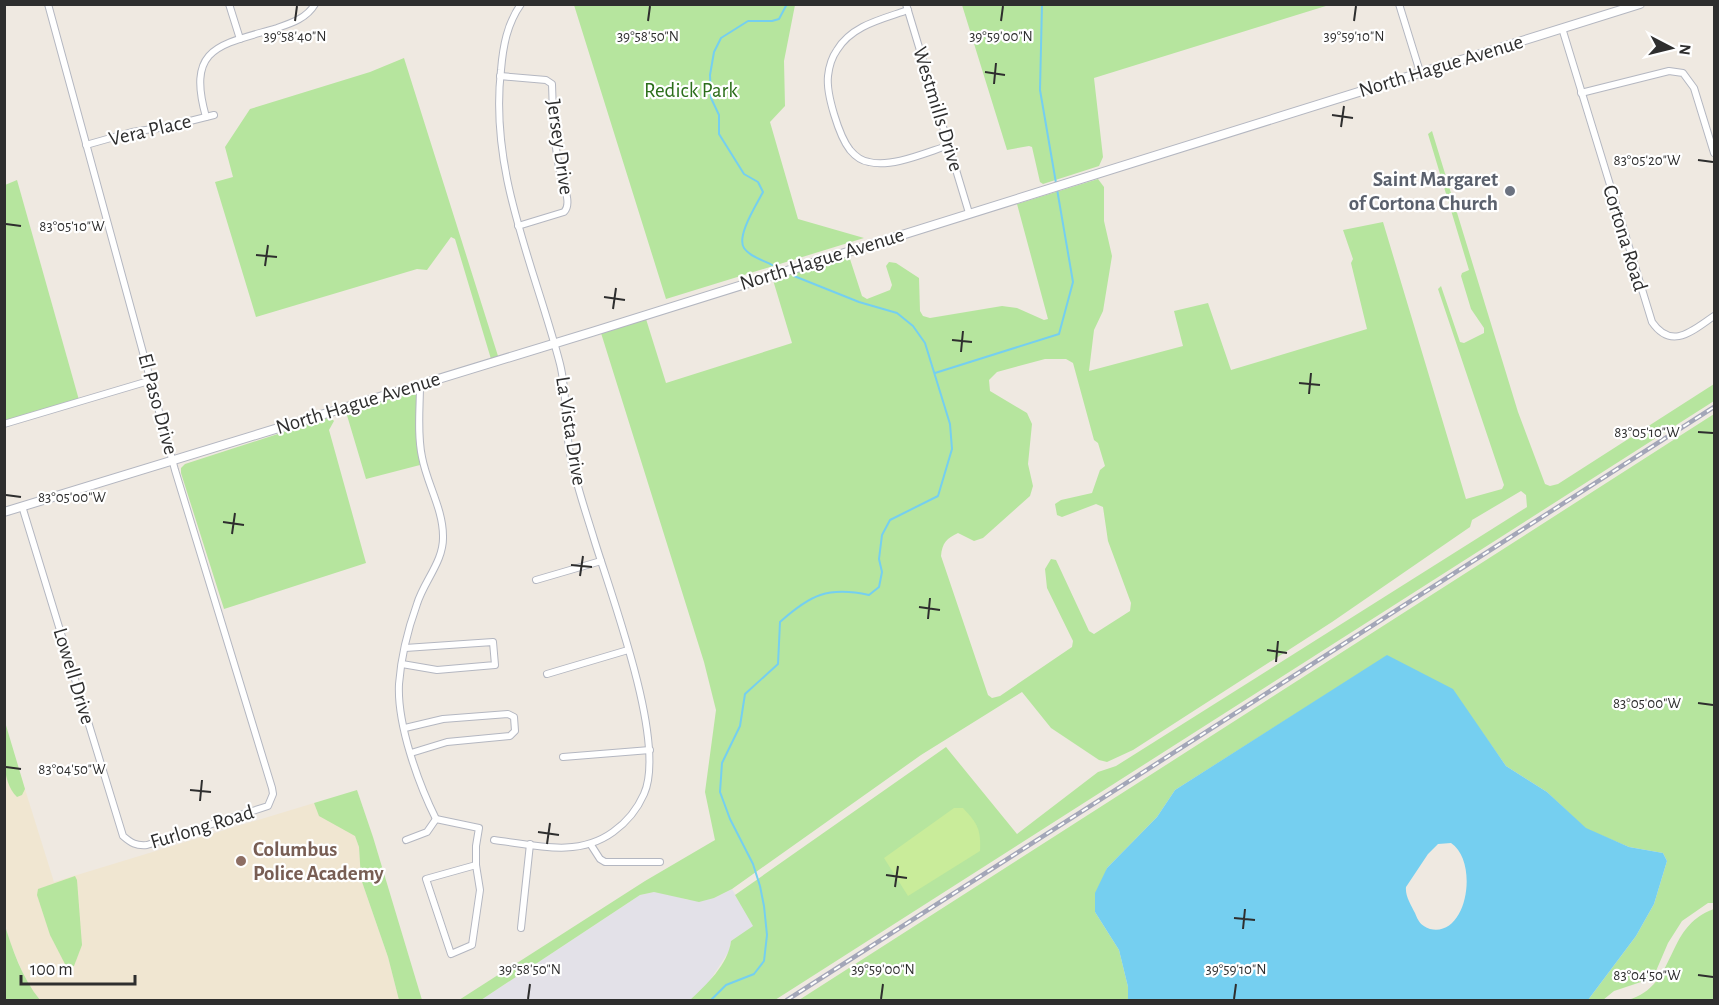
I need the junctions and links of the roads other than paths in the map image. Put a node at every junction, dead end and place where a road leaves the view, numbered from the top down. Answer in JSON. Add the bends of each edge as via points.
{"nodes":[{"id":1,"x":48,"y":4,"type":"edge"},
{"id":2,"x":229,"y":4,"type":"edge"},
{"id":3,"x":315,"y":4,"type":"edge"},
{"id":4,"x":521,"y":4,"type":"edge"},
{"id":5,"x":1399,"y":4,"type":"edge"},
{"id":6,"x":1640,"y":4,"type":"edge"},
{"id":7,"x":907,"y":7,"type":"edge"},
{"id":8,"x":1562,"y":28,"type":"junction"},
{"id":9,"x":240,"y":39,"type":"junction"},
{"id":10,"x":1420,"y":72,"type":"junction"},
{"id":11,"x":500,"y":76,"type":"junction"},
{"id":12,"x":1581,"y":93,"type":"junction"},
{"id":13,"x":214,"y":115,"type":"dead end"},
{"id":14,"x":206,"y":117,"type":"junction"},
{"id":15,"x":86,"y":145,"type":"junction"},
{"id":16,"x":950,"y":145,"type":"junction"},
{"id":17,"x":1714,"y":153,"type":"edge"},
{"id":18,"x":969,"y":213,"type":"junction"},
{"id":19,"x":518,"y":226,"type":"junction"},
{"id":20,"x":1714,"y":316,"type":"edge"},
{"id":21,"x":554,"y":343,"type":"junction"},
{"id":22,"x":152,"y":380,"type":"junction"},
{"id":23,"x":420,"y":384,"type":"junction"},
{"id":24,"x":4,"y":424,"type":"edge"},
{"id":25,"x":173,"y":459,"type":"junction"},
{"id":26,"x":22,"y":506,"type":"junction"},
{"id":27,"x":4,"y":512,"type":"edge"},
{"id":28,"x":601,"y":561,"type":"junction"},
{"id":29,"x":536,"y":580,"type":"dead end"},
{"id":30,"x":405,"y":648,"type":"junction"},
{"id":31,"x":628,"y":650,"type":"junction"},
{"id":32,"x":402,"y":664,"type":"junction"},
{"id":33,"x":547,"y":674,"type":"dead end"},
{"id":34,"x":405,"y":728,"type":"junction"},
{"id":35,"x":650,"y":750,"type":"junction"},
{"id":36,"x":411,"y":753,"type":"junction"},
{"id":37,"x":564,"y":757,"type":"dead end"},
{"id":38,"x":271,"y":801,"type":"joint"},
{"id":39,"x":436,"y":819,"type":"junction"},
{"id":40,"x":406,"y":840,"type":"dead end"},
{"id":41,"x":494,"y":840,"type":"dead end"},
{"id":42,"x":131,"y":843,"type":"joint"},
{"id":43,"x":530,"y":844,"type":"junction"},
{"id":44,"x":591,"y":845,"type":"junction"},
{"id":45,"x":660,"y":861,"type":"dead end"},
{"id":46,"x":476,"y":864,"type":"junction"},
{"id":47,"x":521,"y":928,"type":"dead end"}],
"edges":[{"from":1,"to":15,"type":"street","name":"El Paso Drive"},
{"from":2,"to":9,"type":"street"},
{"from":3,"to":9,"type":"street","via":[[302,18]]},
{"from":4,"to":11,"type":"street","name":"La Vista Drive","via":[[509,25]]},
{"from":5,"to":10,"type":"street"},
{"from":6,"to":8,"type":"main road","name":"North Hague Avenue"},
{"from":7,"to":16,"type":"street","name":"Westmills Drive"},
{"from":7,"to":16,"type":"street","via":[[854,31],[838,48],[828,76],[830,96],[846,143],[868,162],[887,164]]},
{"from":8,"to":10,"type":"main road","name":"North Hague Avenue"},
{"from":8,"to":12,"type":"street","name":"Cortona Road"},
{"from":9,"to":14,"type":"street","via":[[219,47],[203,63],[198,84]]},
{"from":10,"to":18,"type":"main road","name":"North Hague Avenue"},
{"from":11,"to":19,"type":"street","name":"La Vista Drive","via":[[503,157]]},
{"from":11,"to":19,"type":"street","name":"Jersey Drive","via":[[550,82],[557,159],[568,208],[564,213]]},
{"from":12,"to":17,"type":"street","via":[[1669,71],[1683,73],[1694,88]]},
{"from":12,"to":20,"type":"street","name":"Cortona Road","via":[[1648,315],[1656,329],[1667,337],[1678,337]]},
{"from":13,"to":14,"type":"street","name":"Vera Place"},
{"from":14,"to":15,"type":"street","name":"Vera Place"},
{"from":15,"to":22,"type":"street","name":"El Paso Drive"},
{"from":16,"to":18,"type":"street","name":"Westmills Drive"},
{"from":18,"to":21,"type":"main road","name":"North Hague Avenue"},
{"from":19,"to":21,"type":"street","name":"La Vista Drive"},
{"from":21,"to":23,"type":"main road","name":"North Hague Avenue"},
{"from":21,"to":28,"type":"street","name":"La Vista Drive","via":[[562,376],[569,447]]},
{"from":22,"to":24,"type":"street"},
{"from":22,"to":25,"type":"street","name":"El Paso Drive"},
{"from":23,"to":25,"type":"main road","name":"North Hague Avenue"},
{"from":23,"to":30,"type":"street","via":[[422,457],[443,535],[439,556],[416,604]]},
{"from":25,"to":26,"type":"main road","name":"North Hague Avenue"},
{"from":25,"to":38,"type":"street","name":"El Paso Drive","via":[[272,788]]},
{"from":26,"to":27,"type":"main road","name":"North Hague Avenue"},
{"from":26,"to":42,"type":"street","name":"Lowell Drive","via":[[123,836]]},
{"from":28,"to":29,"type":"street"},
{"from":28,"to":31,"type":"street","name":"La Vista Drive"},
{"from":30,"to":32,"type":"street"},
{"from":30,"to":32,"type":"street","via":[[493,642],[495,665],[437,670]]},
{"from":31,"to":33,"type":"street"},
{"from":31,"to":35,"type":"street","name":"La Vista Drive","via":[[642,697]]},
{"from":32,"to":34,"type":"street","via":[[399,693]]},
{"from":34,"to":36,"type":"street"},
{"from":34,"to":36,"type":"street","via":[[443,719],[507,714],[514,717],[515,731],[510,736],[447,742]]},
{"from":35,"to":37,"type":"street"},
{"from":35,"to":44,"type":"street","name":"La Vista Drive","via":[[646,791],[636,810],[622,826]]},
{"from":36,"to":39,"type":"street"},
{"from":38,"to":42,"type":"street","name":"Furlong Road","via":[[264,808],[147,845]]},
{"from":39,"to":40,"type":"street","via":[[427,832]]},
{"from":39,"to":46,"type":"street","via":[[479,828]]},
{"from":41,"to":43,"type":"street","name":"La Vista Drive"},
{"from":43,"to":44,"type":"street","name":"La Vista Drive","via":[[575,848]]},
{"from":43,"to":47,"type":"street"},
{"from":44,"to":45,"type":"street","via":[[605,862]]},
{"from":46,"to":46,"type":"street","via":[[480,890],[472,945],[451,954],[426,879]]}]}
